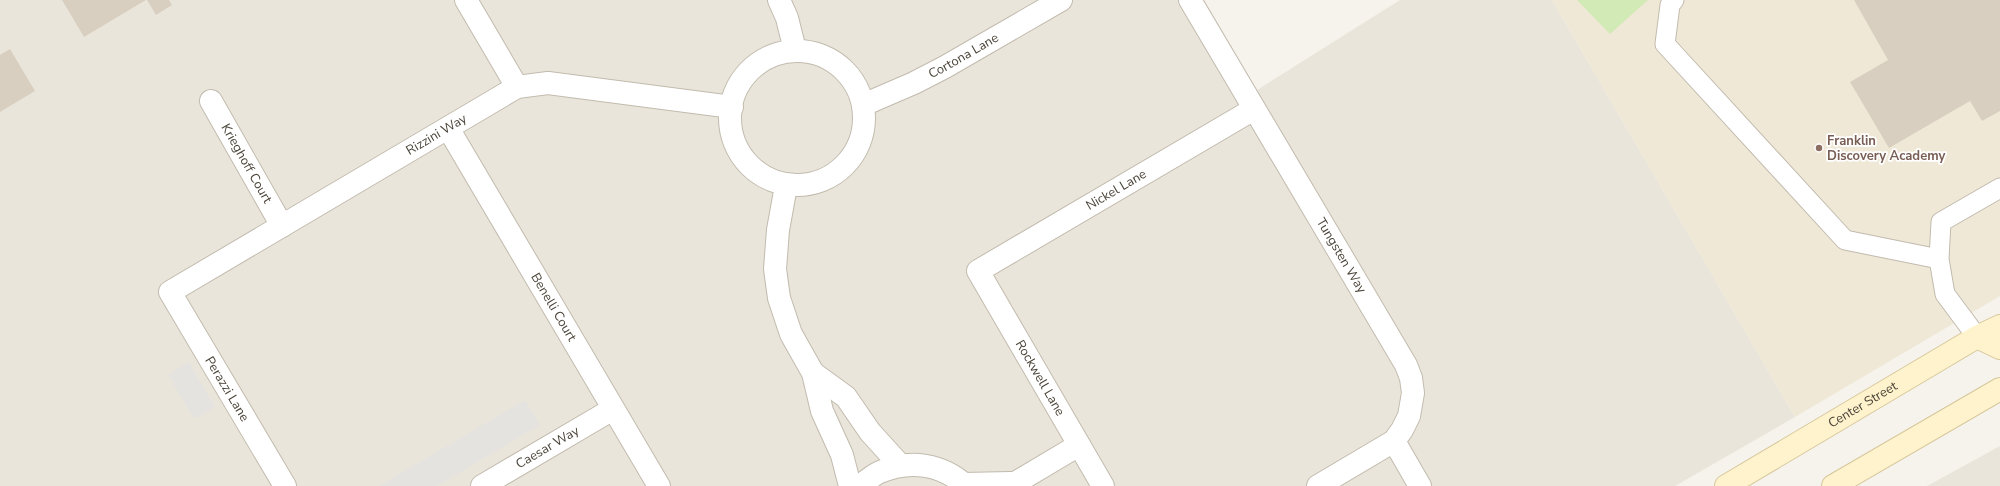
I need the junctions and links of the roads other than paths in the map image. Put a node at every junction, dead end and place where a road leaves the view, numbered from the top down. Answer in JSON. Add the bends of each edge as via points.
{"nodes":[{"id":1,"x":466,"y":0,"type":"edge"},
{"id":2,"x":779,"y":0,"type":"edge"},
{"id":3,"x":1061,"y":0,"type":"edge"},
{"id":4,"x":1190,"y":0,"type":"edge"},
{"id":5,"x":1674,"y":0,"type":"edge"},
{"id":6,"x":795,"y":50,"type":"junction"},
{"id":7,"x":517,"y":87,"type":"junction"},
{"id":8,"x":211,"y":101,"type":"dead end"},
{"id":9,"x":863,"y":105,"type":"junction"},
{"id":10,"x":732,"y":107,"type":"junction"},
{"id":11,"x":1254,"y":109,"type":"junction"},
{"id":12,"x":448,"y":128,"type":"junction"},
{"id":13,"x":786,"y":186,"type":"junction"},
{"id":14,"x":2000,"y":188,"type":"edge"},
{"id":15,"x":282,"y":226,"type":"junction"},
{"id":16,"x":1939,"y":259,"type":"junction"},
{"id":17,"x":978,"y":271,"type":"joint"},
{"id":18,"x":170,"y":292,"type":"joint"},
{"id":19,"x":2000,"y":326,"type":"edge"},
{"id":20,"x":1977,"y":337,"type":"junction"},
{"id":21,"x":2000,"y":348,"type":"edge"},
{"id":22,"x":813,"y":373,"type":"junction"},
{"id":23,"x":2000,"y":389,"type":"edge"},
{"id":24,"x":613,"y":409,"type":"junction"},
{"id":25,"x":1394,"y":441,"type":"junction"},
{"id":26,"x":1079,"y":445,"type":"junction"},
{"id":27,"x":900,"y":464,"type":"junction"},
{"id":28,"x":964,"y":485,"type":"edge"},
{"id":29,"x":1010,"y":485,"type":"edge"},
{"id":30,"x":285,"y":486,"type":"edge"},
{"id":31,"x":482,"y":486,"type":"edge"},
{"id":32,"x":659,"y":486,"type":"edge"},
{"id":33,"x":850,"y":486,"type":"edge"},
{"id":34,"x":860,"y":486,"type":"edge"},
{"id":35,"x":1103,"y":486,"type":"edge"},
{"id":36,"x":1318,"y":486,"type":"edge"},
{"id":37,"x":1420,"y":486,"type":"edge"},
{"id":38,"x":1726,"y":486,"type":"edge"},
{"id":39,"x":1833,"y":486,"type":"edge"}],
"edges":[{"from":1,"to":7,"type":"street"},
{"from":2,"to":6,"type":"street","via":[[787,18]]},
{"from":3,"to":9,"type":"street","name":"Cortona Lane","via":[[946,67]]},
{"from":4,"to":11,"type":"street","name":"Tungsten Way"},
{"from":5,"to":16,"type":"lane","via":[[1670,5],[1665,44],[1845,240]]},
{"from":6,"to":9,"type":"street","via":[[815,53],[833,61],[848,74],[859,91]]},
{"from":6,"to":10,"type":"street","via":[[775,54],[757,63],[743,78],[733,96]]},
{"from":7,"to":10,"type":"street","name":"Rizzini Way","via":[[548,83]]},
{"from":7,"to":12,"type":"street","name":"Rizzini Way"},
{"from":8,"to":15,"type":"street","name":"Krieghoff Court"},
{"from":9,"to":13,"type":"street","via":[[863,130],[857,149],[845,165],[828,177],[810,183]]},
{"from":10,"to":13,"type":"street","via":[[732,135],[740,154],[753,169]]},
{"from":11,"to":17,"type":"street","name":"Nickel Lane"},
{"from":11,"to":25,"type":"street","name":"Tungsten Way","via":[[1406,365],[1411,378],[1412,405],[1409,416]]},
{"from":12,"to":15,"type":"street","name":"Rizzini Way"},
{"from":12,"to":24,"type":"street","name":"Benelli Court"},
{"from":13,"to":22,"type":"street","via":[[778,230],[775,269],[779,298],[791,334]]},
{"from":14,"to":16,"type":"lane","via":[[1941,222]]},
{"from":15,"to":18,"type":"street","name":"Rizzini Way"},
{"from":16,"to":20,"type":"lane","via":[[1945,294]]},
{"from":17,"to":26,"type":"street","name":"Rockwell Lane"},
{"from":18,"to":30,"type":"street","name":"Perazzi Lane"},
{"from":19,"to":20,"type":"main road","name":"Center Street"},
{"from":20,"to":21,"type":"main road"},
{"from":20,"to":38,"type":"main road","name":"Center Street"},
{"from":22,"to":27,"type":"street","via":[[846,397],[870,432]]},
{"from":22,"to":33,"type":"street","via":[[822,412],[842,455]]},
{"from":23,"to":39,"type":"main road"},
{"from":24,"to":31,"type":"street","name":"Caesar Way"},
{"from":24,"to":32,"type":"street","name":"Benelli Court"},
{"from":25,"to":36,"type":"street","name":"Tungsten Way"},
{"from":25,"to":37,"type":"street"},
{"from":26,"to":29,"type":"street"},
{"from":26,"to":35,"type":"street","name":"Rockwell Lane"},
{"from":27,"to":28,"type":"street","via":[[924,464],[947,472]]},
{"from":27,"to":34,"type":"street","via":[[879,472]]},
{"from":28,"to":29,"type":"street"}]}
